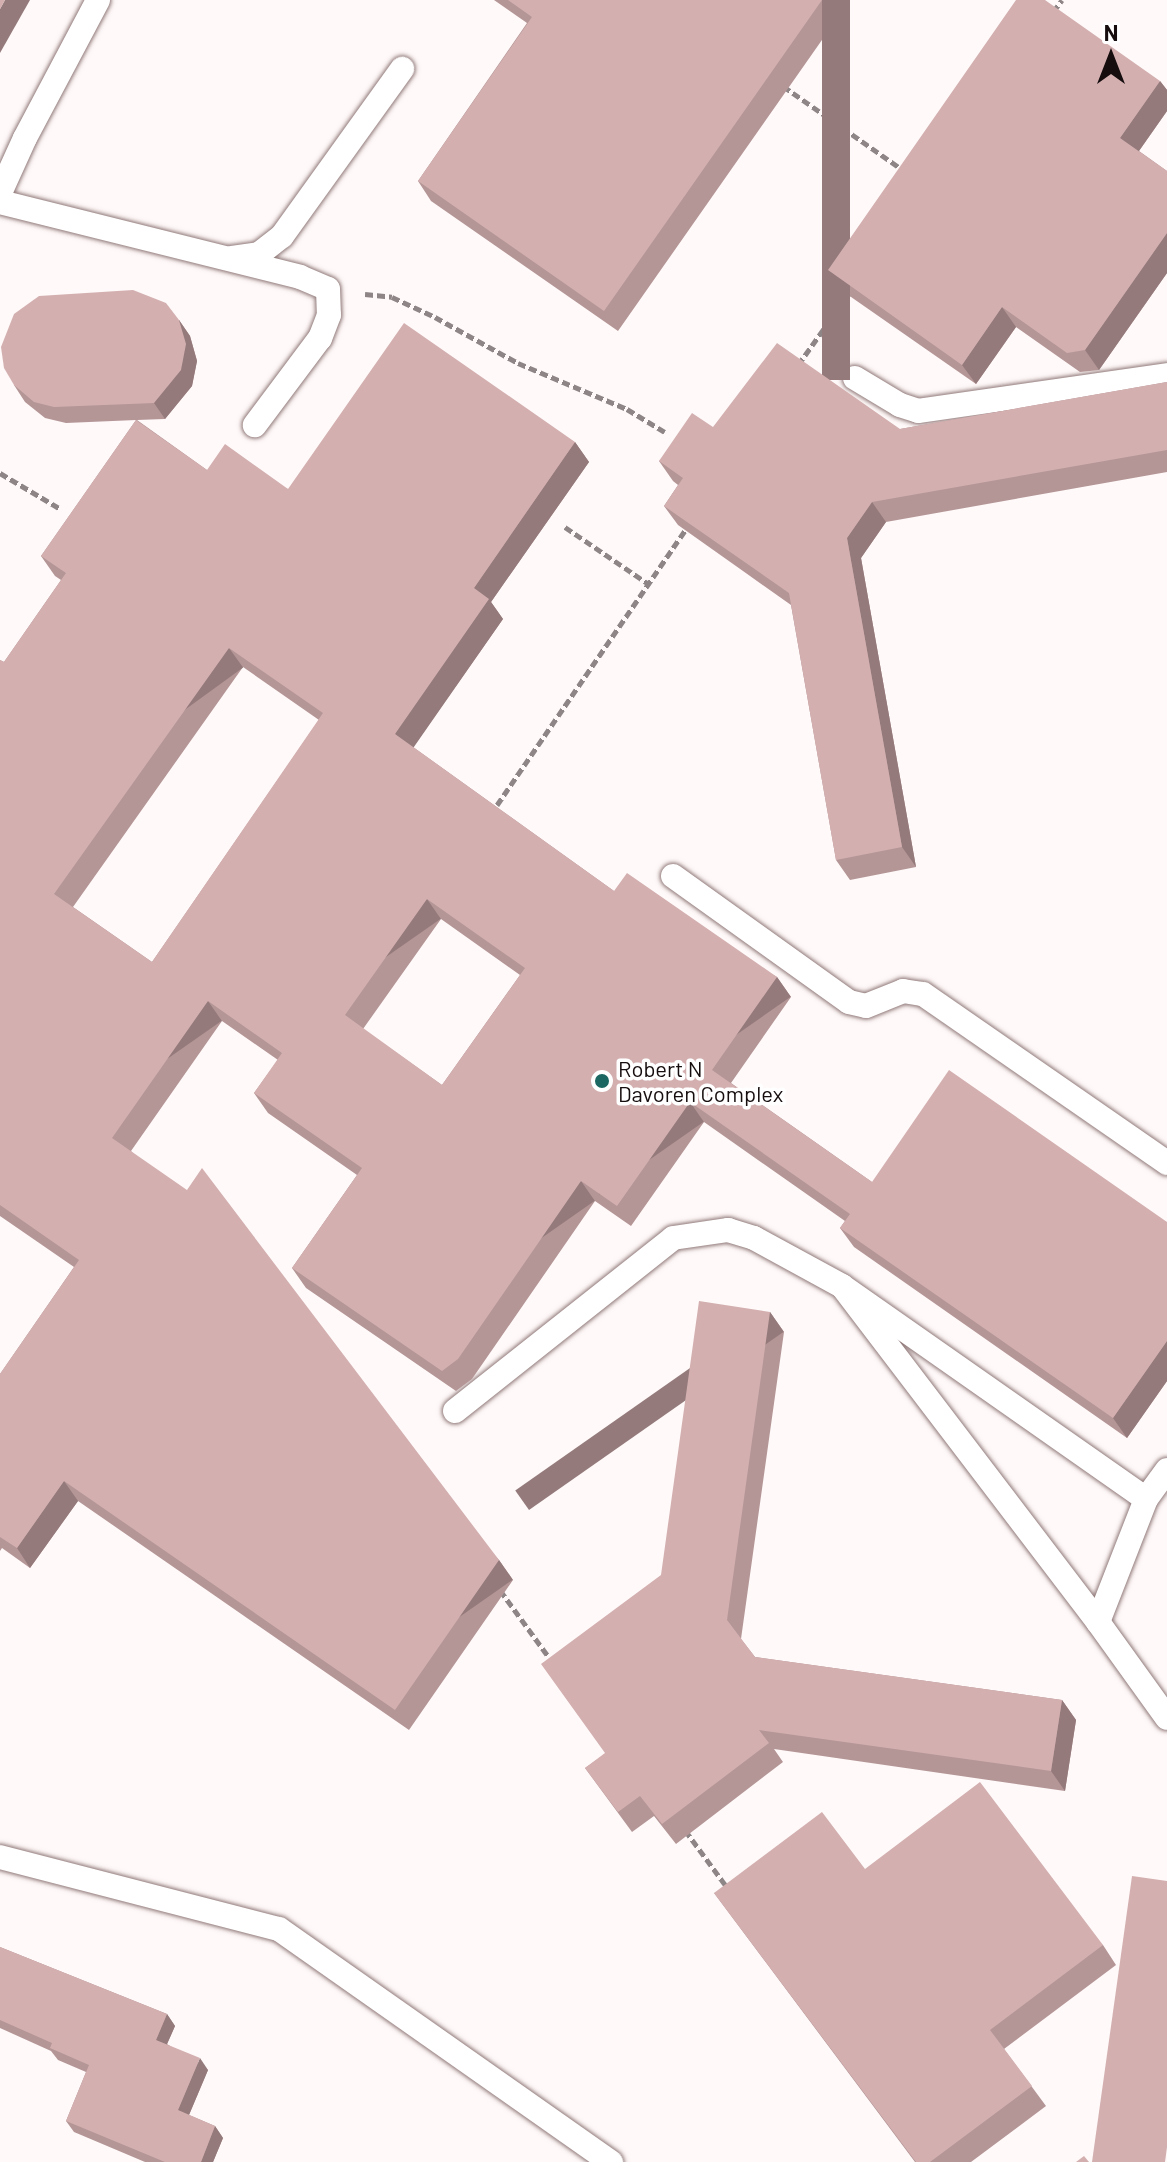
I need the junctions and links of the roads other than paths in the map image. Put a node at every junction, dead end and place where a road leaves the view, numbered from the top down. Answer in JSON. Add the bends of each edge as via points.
{"nodes":[{"id":1,"x":98,"y":0,"type":"edge"},
{"id":2,"x":402,"y":69,"type":"dead end"},
{"id":3,"x":25,"y":138,"type":"junction"},
{"id":4,"x":0,"y":174,"type":"edge"},
{"id":5,"x":0,"y":193,"type":"edge"},
{"id":6,"x":0,"y":202,"type":"edge"},
{"id":7,"x":226,"y":259,"type":"junction"},
{"id":8,"x":1167,"y":375,"type":"edge"},
{"id":9,"x":855,"y":378,"type":"dead end"},
{"id":10,"x":255,"y":425,"type":"dead end"},
{"id":11,"x":673,"y":876,"type":"dead end"},
{"id":12,"x":1167,"y":1163,"type":"edge"},
{"id":13,"x":842,"y":1286,"type":"junction"},
{"id":14,"x":455,"y":1411,"type":"dead end"},
{"id":15,"x":1167,"y":1470,"type":"edge"},
{"id":16,"x":1146,"y":1499,"type":"junction"},
{"id":17,"x":1098,"y":1622,"type":"junction"},
{"id":18,"x":1167,"y":1718,"type":"edge"},
{"id":19,"x":0,"y":1857,"type":"edge"},
{"id":20,"x":611,"y":2162,"type":"edge"}],
"edges":[{"from":1,"to":3,"type":"lane"},
{"from":2,"to":7,"type":"lane","via":[[282,236],[259,254]]},
{"from":3,"to":4,"type":"lane"},
{"from":3,"to":5,"type":"lane"},
{"from":6,"to":7,"type":"lane"},
{"from":7,"to":10,"type":"lane","via":[[328,289],[329,315],[320,338]]},
{"from":8,"to":9,"type":"lane","via":[[918,411]]},
{"from":11,"to":12,"type":"lane","via":[[849,1002],[866,1006],[903,991],[923,994]]},
{"from":13,"to":14,"type":"lane","via":[[754,1238],[728,1230],[673,1238]]},
{"from":13,"to":16,"type":"lane"},
{"from":13,"to":17,"type":"lane"},
{"from":15,"to":16,"type":"lane"},
{"from":16,"to":17,"type":"lane"},
{"from":17,"to":18,"type":"lane"},
{"from":19,"to":20,"type":"lane","via":[[279,1929]]}]}
